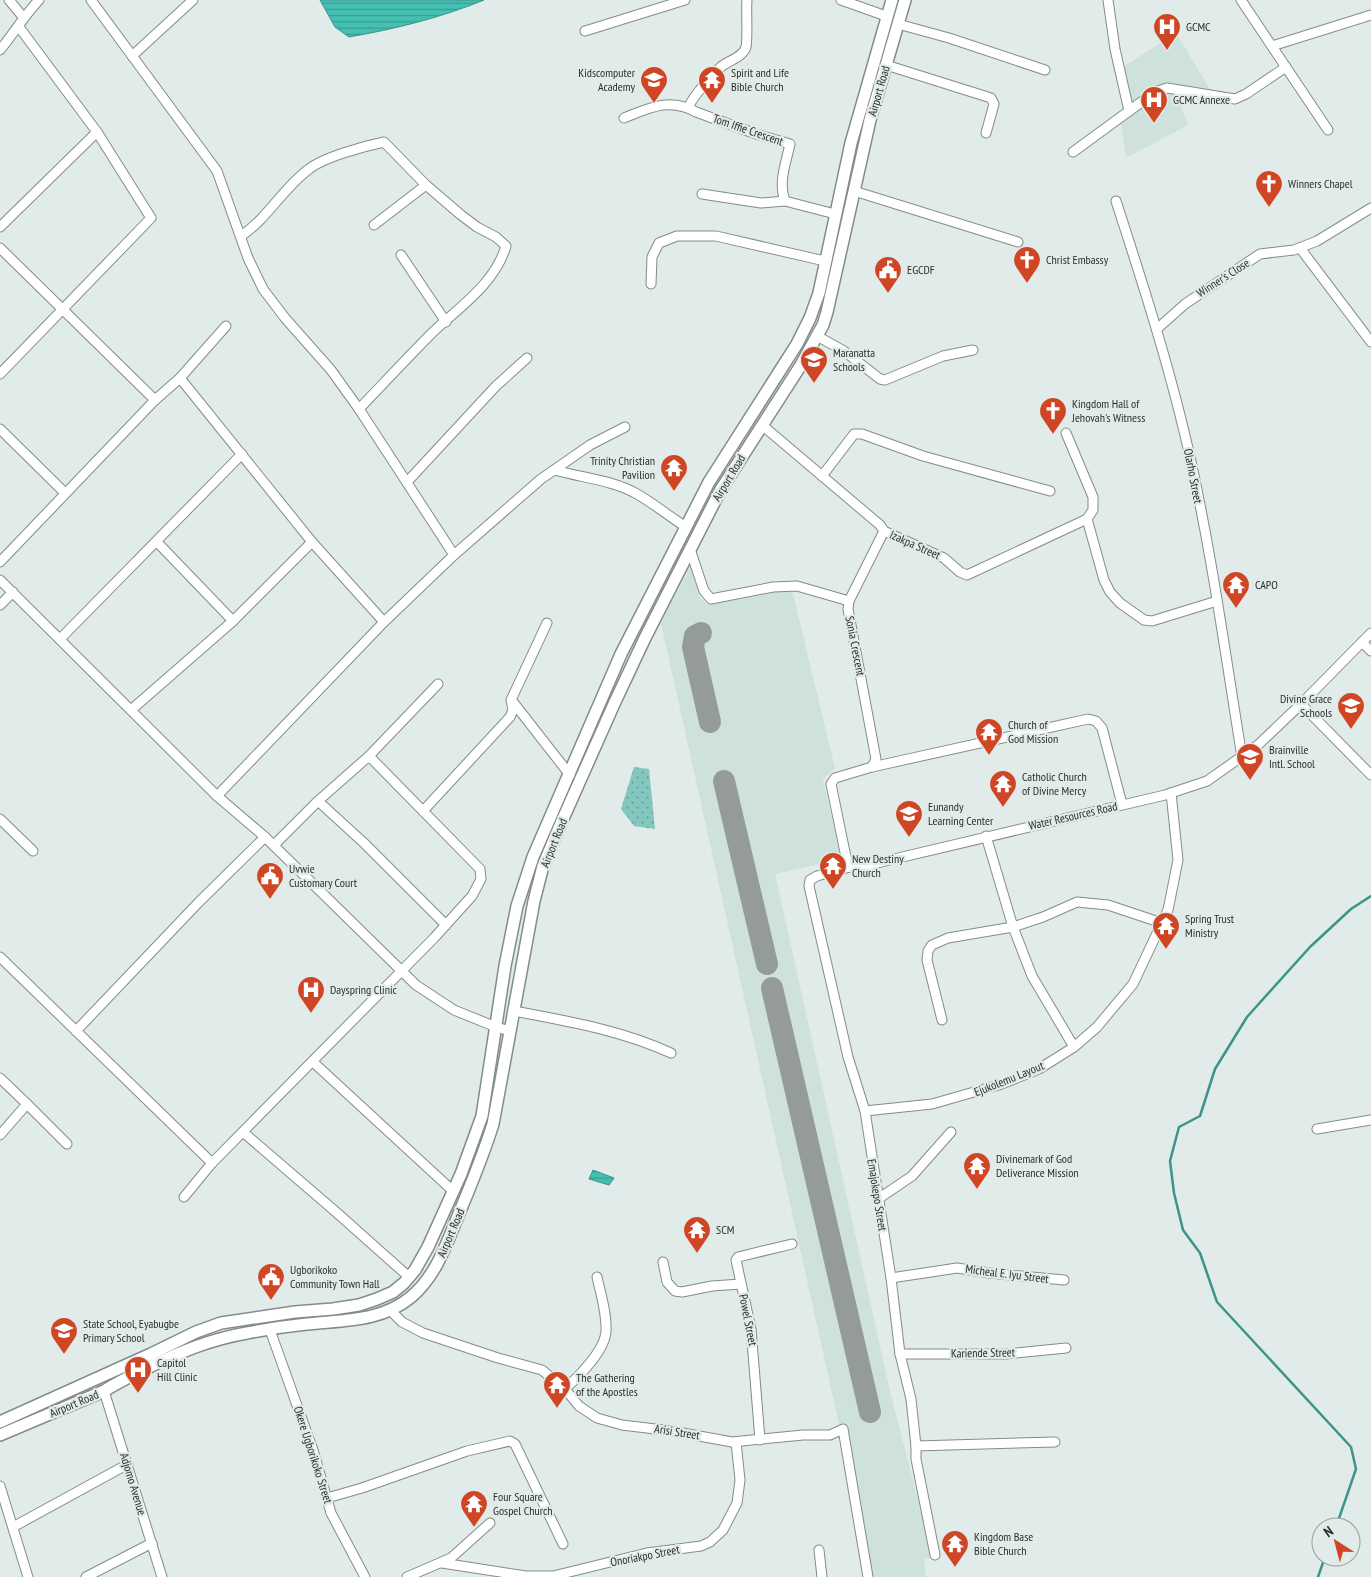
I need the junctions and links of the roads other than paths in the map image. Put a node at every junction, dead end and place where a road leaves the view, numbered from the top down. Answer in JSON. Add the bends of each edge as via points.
{"nodes":[{"id":1,"x":9,"y":0,"type":"edge"},
{"id":2,"x":39,"y":0,"type":"edge"},
{"id":3,"x":91,"y":0,"type":"edge"},
{"id":4,"x":192,"y":0,"type":"edge"},
{"id":5,"x":685,"y":0,"type":"edge"},
{"id":6,"x":746,"y":0,"type":"edge"},
{"id":7,"x":841,"y":0,"type":"edge"},
{"id":8,"x":892,"y":0,"type":"edge"},
{"id":9,"x":905,"y":0,"type":"edge"},
{"id":10,"x":1108,"y":0,"type":"edge"},
{"id":11,"x":1241,"y":0,"type":"edge"},
{"id":12,"x":886,"y":16,"type":"junction"},
{"id":13,"x":1371,"y":16,"type":"edge"},
{"id":14,"x":24,"y":17,"type":"junction"},
{"id":15,"x":898,"y":24,"type":"junction"},
{"id":16,"x":19,"y":27,"type":"junction"},
{"id":17,"x":585,"y":31,"type":"dead end"},
{"id":18,"x":1272,"y":46,"type":"junction"},
{"id":19,"x":0,"y":50,"type":"edge"},
{"id":20,"x":132,"y":56,"type":"junction"},
{"id":21,"x":886,"y":65,"type":"junction"},
{"id":22,"x":1286,"y":67,"type":"junction"},
{"id":23,"x":1045,"y":70,"type":"dead end"},
{"id":24,"x":868,"y":79,"type":"junction"},
{"id":25,"x":881,"y":82,"type":"junction"},
{"id":26,"x":689,"y":108,"type":"junction"},
{"id":27,"x":1129,"y":111,"type":"junction"},
{"id":28,"x":624,"y":118,"type":"dead end"},
{"id":29,"x":1328,"y":130,"type":"dead end"},
{"id":30,"x":97,"y":132,"type":"junction"},
{"id":31,"x":986,"y":133,"type":"dead end"},
{"id":32,"x":1073,"y":152,"type":"dead end"},
{"id":33,"x":426,"y":186,"type":"junction"},
{"id":34,"x":854,"y":192,"type":"junction"},
{"id":35,"x":702,"y":194,"type":"dead end"},
{"id":36,"x":786,"y":200,"type":"junction"},
{"id":37,"x":1116,"y":201,"type":"dead end"},
{"id":38,"x":1371,"y":208,"type":"edge"},
{"id":39,"x":835,"y":214,"type":"junction"},
{"id":40,"x":374,"y":225,"type":"dead end"},
{"id":41,"x":0,"y":227,"type":"edge"},
{"id":42,"x":240,"y":236,"type":"junction"},
{"id":43,"x":1018,"y":242,"type":"dead end"},
{"id":44,"x":0,"y":248,"type":"edge"},
{"id":45,"x":1300,"y":248,"type":"junction"},
{"id":46,"x":401,"y":255,"type":"dead end"},
{"id":47,"x":825,"y":261,"type":"junction"},
{"id":48,"x":650,"y":284,"type":"dead end"},
{"id":49,"x":63,"y":309,"type":"junction"},
{"id":50,"x":446,"y":322,"type":"junction"},
{"id":51,"x":226,"y":326,"type":"dead end"},
{"id":52,"x":1156,"y":329,"type":"junction"},
{"id":53,"x":817,"y":336,"type":"junction"},
{"id":54,"x":1371,"y":342,"type":"edge"},
{"id":55,"x":973,"y":350,"type":"dead end"},
{"id":56,"x":527,"y":358,"type":"dead end"},
{"id":57,"x":0,"y":374,"type":"edge"},
{"id":58,"x":180,"y":378,"type":"junction"},
{"id":59,"x":155,"y":400,"type":"junction"},
{"id":60,"x":359,"y":409,"type":"junction"},
{"id":61,"x":762,"y":425,"type":"junction"},
{"id":62,"x":626,"y":427,"type":"dead end"},
{"id":63,"x":0,"y":429,"type":"edge"},
{"id":64,"x":1066,"y":434,"type":"dead end"},
{"id":65,"x":242,"y":454,"type":"junction"},
{"id":66,"x":555,"y":470,"type":"junction"},
{"id":67,"x":822,"y":476,"type":"junction"},
{"id":68,"x":407,"y":482,"type":"junction"},
{"id":69,"x":1050,"y":492,"type":"dead end"},
{"id":70,"x":64,"y":493,"type":"junction"},
{"id":71,"x":1087,"y":519,"type":"junction"},
{"id":72,"x":686,"y":527,"type":"junction"},
{"id":73,"x":884,"y":531,"type":"junction"},
{"id":74,"x":156,"y":542,"type":"junction"},
{"id":75,"x":312,"y":542,"type":"junction"},
{"id":76,"x":690,"y":549,"type":"junction"},
{"id":77,"x":454,"y":555,"type":"junction"},
{"id":78,"x":0,"y":562,"type":"edge"},
{"id":79,"x":0,"y":580,"type":"edge"},
{"id":80,"x":13,"y":592,"type":"junction"},
{"id":81,"x":849,"y":601,"type":"junction"},
{"id":82,"x":1217,"y":601,"type":"junction"},
{"id":83,"x":0,"y":605,"type":"edge"},
{"id":84,"x":233,"y":621,"type":"junction"},
{"id":85,"x":384,"y":622,"type":"junction"},
{"id":86,"x":547,"y":623,"type":"dead end"},
{"id":87,"x":1371,"y":633,"type":"edge"},
{"id":88,"x":60,"y":639,"type":"junction"},
{"id":89,"x":1362,"y":642,"type":"junction"},
{"id":90,"x":1371,"y":651,"type":"edge"},
{"id":91,"x":438,"y":684,"type":"dead end"},
{"id":92,"x":602,"y":699,"type":"junction"},
{"id":93,"x":511,"y":700,"type":"junction"},
{"id":94,"x":614,"y":704,"type":"junction"},
{"id":95,"x":1301,"y":704,"type":"junction"},
{"id":96,"x":131,"y":710,"type":"junction"},
{"id":97,"x":369,"y":756,"type":"junction"},
{"id":98,"x":1242,"y":757,"type":"junction"},
{"id":99,"x":872,"y":767,"type":"junction"},
{"id":100,"x":570,"y":775,"type":"junction"},
{"id":101,"x":1371,"y":775,"type":"edge"},
{"id":102,"x":1171,"y":793,"type":"junction"},
{"id":103,"x":217,"y":796,"type":"junction"},
{"id":104,"x":318,"y":801,"type":"junction"},
{"id":105,"x":1122,"y":804,"type":"junction"},
{"id":106,"x":423,"y":810,"type":"junction"},
{"id":107,"x":0,"y":819,"type":"edge"},
{"id":108,"x":986,"y":836,"type":"junction"},
{"id":109,"x":265,"y":837,"type":"junction"},
{"id":110,"x":274,"y":845,"type":"junction"},
{"id":111,"x":33,"y":851,"type":"dead end"},
{"id":112,"x":850,"y":867,"type":"junction"},
{"id":113,"x":1162,"y":923,"type":"junction"},
{"id":114,"x":446,"y":925,"type":"junction"},
{"id":115,"x":1013,"y":928,"type":"junction"},
{"id":116,"x":0,"y":957,"type":"edge"},
{"id":117,"x":402,"y":971,"type":"junction"},
{"id":118,"x":514,"y":1011,"type":"junction"},
{"id":119,"x":942,"y":1020,"type":"dead end"},
{"id":120,"x":496,"y":1027,"type":"junction"},
{"id":121,"x":76,"y":1031,"type":"junction"},
{"id":122,"x":510,"y":1031,"type":"junction"},
{"id":123,"x":1074,"y":1047,"type":"junction"},
{"id":124,"x":671,"y":1053,"type":"dead end"},
{"id":125,"x":313,"y":1062,"type":"junction"},
{"id":126,"x":0,"y":1078,"type":"edge"},
{"id":127,"x":27,"y":1104,"type":"junction"},
{"id":128,"x":865,"y":1111,"type":"junction"},
{"id":129,"x":1371,"y":1120,"type":"edge"},
{"id":130,"x":1317,"y":1129,"type":"dead end"},
{"id":131,"x":243,"y":1132,"type":"junction"},
{"id":132,"x":951,"y":1132,"type":"dead end"},
{"id":133,"x":0,"y":1135,"type":"edge"},
{"id":134,"x":68,"y":1144,"type":"dead end"},
{"id":135,"x":212,"y":1163,"type":"junction"},
{"id":136,"x":453,"y":1191,"type":"junction"},
{"id":137,"x":184,"y":1197,"type":"dead end"},
{"id":138,"x":878,"y":1199,"type":"junction"},
{"id":139,"x":792,"y":1244,"type":"dead end"},
{"id":140,"x":664,"y":1262,"type":"dead end"},
{"id":141,"x":409,"y":1277,"type":"junction"},
{"id":142,"x":597,"y":1277,"type":"dead end"},
{"id":143,"x":891,"y":1278,"type":"junction"},
{"id":144,"x":1064,"y":1280,"type":"dead end"},
{"id":145,"x":741,"y":1284,"type":"junction"},
{"id":146,"x":391,"y":1311,"type":"junction"},
{"id":147,"x":270,"y":1330,"type":"junction"},
{"id":148,"x":1066,"y":1348,"type":"dead end"},
{"id":149,"x":900,"y":1354,"type":"junction"},
{"id":150,"x":565,"y":1389,"type":"junction"},
{"id":151,"x":104,"y":1391,"type":"junction"},
{"id":152,"x":0,"y":1422,"type":"edge"},
{"id":153,"x":0,"y":1435,"type":"edge"},
{"id":154,"x":760,"y":1440,"type":"junction"},
{"id":155,"x":736,"y":1442,"type":"junction"},
{"id":156,"x":1055,"y":1442,"type":"dead end"},
{"id":157,"x":916,"y":1446,"type":"junction"},
{"id":158,"x":128,"y":1464,"type":"junction"},
{"id":159,"x":0,"y":1486,"type":"edge"},
{"id":160,"x":327,"y":1498,"type":"junction"},
{"id":161,"x":490,"y":1523,"type":"dead end"},
{"id":162,"x":13,"y":1527,"type":"junction"},
{"id":163,"x":152,"y":1543,"type":"junction"},
{"id":164,"x":563,"y":1544,"type":"dead end"},
{"id":165,"x":819,"y":1550,"type":"dead end"},
{"id":166,"x":935,"y":1555,"type":"dead end"},
{"id":167,"x":442,"y":1563,"type":"junction"},
{"id":168,"x":28,"y":1577,"type":"edge"},
{"id":169,"x":86,"y":1577,"type":"edge"},
{"id":170,"x":162,"y":1577,"type":"edge"},
{"id":171,"x":365,"y":1577,"type":"edge"},
{"id":172,"x":407,"y":1577,"type":"edge"},
{"id":173,"x":553,"y":1577,"type":"edge"},
{"id":174,"x":822,"y":1577,"type":"edge"},
{"id":175,"x":868,"y":1577,"type":"edge"}],
"edges":[{"from":1,"to":14,"type":"street"},
{"from":2,"to":14,"type":"street"},
{"from":3,"to":20,"type":"street"},
{"from":4,"to":20,"type":"street"},
{"from":5,"to":17,"type":"street"},
{"from":6,"to":26,"type":"street","via":[[746,48],[695,94]]},
{"from":7,"to":12,"type":"street"},
{"from":8,"to":12,"type":"main road","name":"Airport Road"},
{"from":9,"to":15,"type":"main road","name":"Airport Road"},
{"from":10,"to":27,"type":"street"},
{"from":11,"to":18,"type":"street"},
{"from":12,"to":24,"type":"main road","name":"Airport Road"},
{"from":13,"to":18,"type":"street"},
{"from":14,"to":16,"type":"street"},
{"from":15,"to":21,"type":"main road","name":"Airport Road"},
{"from":15,"to":23,"type":"street"},
{"from":16,"to":19,"type":"street"},
{"from":16,"to":30,"type":"street"},
{"from":18,"to":22,"type":"street"},
{"from":20,"to":42,"type":"street","via":[[216,172]]},
{"from":21,"to":25,"type":"main road","name":"Airport Road"},
{"from":21,"to":31,"type":"street","via":[[990,98],[994,104]]},
{"from":22,"to":27,"type":"street","via":[[1235,99],[1167,88],[1155,92]]},
{"from":22,"to":29,"type":"street"},
{"from":24,"to":25,"type":"main road"},
{"from":24,"to":39,"type":"main road","name":"Airport Road"},
{"from":25,"to":34,"type":"main road","name":"Airport Road"},
{"from":26,"to":28,"type":"street","name":"Tom Iffie Crescent","via":[[660,104]]},
{"from":26,"to":36,"type":"street","name":"Tom Iffie Crescent","via":[[790,144],[782,183]]},
{"from":27,"to":32,"type":"street"},
{"from":30,"to":41,"type":"street"},
{"from":30,"to":49,"type":"street","via":[[151,218]]},
{"from":33,"to":40,"type":"street"},
{"from":33,"to":42,"type":"street","via":[[384,142],[375,144],[310,168],[254,227]]},
{"from":33,"to":50,"type":"street","via":[[506,246],[504,256],[495,269]]},
{"from":34,"to":43,"type":"street"},
{"from":34,"to":53,"type":"main road","name":"Airport Road","via":[[827,312]]},
{"from":35,"to":36,"type":"street","via":[[761,203]]},
{"from":36,"to":39,"type":"street"},
{"from":37,"to":52,"type":"street","name":"Olarho Street"},
{"from":38,"to":45,"type":"street","name":"Winner's Close"},
{"from":39,"to":47,"type":"main road","name":"Airport Road"},
{"from":42,"to":60,"type":"street","via":[[263,288]]},
{"from":44,"to":49,"type":"street"},
{"from":45,"to":52,"type":"street","name":"Winner's Close","via":[[1260,254],[1185,304]]},
{"from":45,"to":54,"type":"street"},
{"from":46,"to":50,"type":"street"},
{"from":47,"to":48,"type":"street","via":[[716,236],[677,236],[659,243],[652,257]]},
{"from":47,"to":72,"type":"main road","name":"Airport Road","via":[[819,293],[797,344],[709,482]]},
{"from":49,"to":57,"type":"street"},
{"from":49,"to":59,"type":"street"},
{"from":50,"to":60,"type":"street"},
{"from":51,"to":58,"type":"street"},
{"from":52,"to":82,"type":"street","name":"Olarho Street","via":[[1187,445]]},
{"from":53,"to":55,"type":"street","via":[[844,351],[880,380],[943,356]]},
{"from":53,"to":61,"type":"main road","name":"Airport Road"},
{"from":56,"to":68,"type":"street","via":[[496,386]]},
{"from":58,"to":59,"type":"street"},
{"from":58,"to":65,"type":"street"},
{"from":59,"to":70,"type":"street"},
{"from":60,"to":68,"type":"street"},
{"from":61,"to":67,"type":"street","name":"Izakpa Street"},
{"from":61,"to":76,"type":"main road","name":"Airport Road","via":[[720,490]]},
{"from":62,"to":66,"type":"street","via":[[590,445]]},
{"from":63,"to":70,"type":"street"},
{"from":64,"to":71,"type":"street","via":[[1093,497],[1093,510]]},
{"from":65,"to":74,"type":"street"},
{"from":65,"to":75,"type":"street"},
{"from":66,"to":72,"type":"street","via":[[592,478],[637,494]]},
{"from":66,"to":77,"type":"street"},
{"from":67,"to":69,"type":"street","via":[[849,439],[854,434],[862,434],[923,456]]},
{"from":67,"to":73,"type":"street","name":"Izakpa Street"},
{"from":68,"to":77,"type":"street"},
{"from":70,"to":78,"type":"street"},
{"from":71,"to":73,"type":"street","name":"Izakpa Street","via":[[967,575],[944,558]]},
{"from":71,"to":82,"type":"street","via":[[1110,592],[1144,620],[1152,621]]},
{"from":72,"to":92,"type":"main road","name":"Airport Road","via":[[621,654]]},
{"from":73,"to":81,"type":"street","name":"Sonia Crescent"},
{"from":74,"to":84,"type":"street"},
{"from":74,"to":88,"type":"street"},
{"from":75,"to":84,"type":"street"},
{"from":75,"to":85,"type":"street"},
{"from":76,"to":81,"type":"street","via":[[704,592],[712,599],[773,586],[797,586]]},
{"from":76,"to":94,"type":"main road","name":"Airport Road"},
{"from":77,"to":85,"type":"street"},
{"from":79,"to":80,"type":"street"},
{"from":80,"to":83,"type":"street"},
{"from":80,"to":88,"type":"street"},
{"from":81,"to":99,"type":"street","name":"Sonia Crescent","via":[[848,610],[876,759]]},
{"from":82,"to":98,"type":"street","name":"Olarho Street"},
{"from":84,"to":96,"type":"street"},
{"from":85,"to":103,"type":"street"},
{"from":86,"to":93,"type":"street"},
{"from":87,"to":89,"type":"street","name":"Water Resources Road"},
{"from":88,"to":96,"type":"street"},
{"from":89,"to":90,"type":"street"},
{"from":89,"to":95,"type":"street","name":"Water Resources Road"},
{"from":91,"to":97,"type":"street"},
{"from":92,"to":94,"type":"main road"},
{"from":92,"to":100,"type":"main road","name":"Airport Road"},
{"from":93,"to":100,"type":"street"},
{"from":93,"to":106,"type":"street","via":[[513,710],[510,717]]},
{"from":94,"to":118,"type":"main road","name":"Airport Road","via":[[544,866],[534,901]]},
{"from":95,"to":98,"type":"street","name":"Water Resources Road"},
{"from":95,"to":101,"type":"street"},
{"from":96,"to":103,"type":"street"},
{"from":97,"to":104,"type":"street"},
{"from":97,"to":106,"type":"street"},
{"from":98,"to":102,"type":"street","name":"Water Resources Road","via":[[1207,781]]},
{"from":99,"to":105,"type":"street","via":[[1088,719],[1096,721],[1102,728]]},
{"from":99,"to":112,"type":"street","via":[[835,778],[831,784]]},
{"from":100,"to":120,"type":"main road","name":"Airport Road","via":[[533,857],[517,906]]},
{"from":102,"to":105,"type":"street","name":"Water Resources Road"},
{"from":102,"to":113,"type":"street","name":"Ejukolemu Layout","via":[[1178,860],[1168,910]]},
{"from":103,"to":109,"type":"street"},
{"from":104,"to":110,"type":"street"},
{"from":104,"to":114,"type":"street"},
{"from":105,"to":108,"type":"street","name":"Water Resources Road"},
{"from":106,"to":114,"type":"street","via":[[480,869],[481,879],[472,896]]},
{"from":107,"to":111,"type":"street"},
{"from":108,"to":112,"type":"street","name":"Water Resources Road"},
{"from":108,"to":115,"type":"street"},
{"from":109,"to":110,"type":"street"},
{"from":109,"to":121,"type":"street"},
{"from":110,"to":117,"type":"street"},
{"from":112,"to":128,"type":"street","name":"Emajokepo Street","via":[[817,876],[810,880],[809,886],[848,1057]]},
{"from":113,"to":115,"type":"street","via":[[1108,905],[1077,902]]},
{"from":113,"to":123,"type":"street","name":"Ejukolemu Layout","via":[[1133,984],[1097,1027]]},
{"from":114,"to":117,"type":"street"},
{"from":115,"to":119,"type":"street","via":[[948,938],[932,945],[927,960]]},
{"from":115,"to":123,"type":"street","via":[[1032,976]]},
{"from":116,"to":121,"type":"street"},
{"from":117,"to":120,"type":"street","via":[[454,1010]]},
{"from":117,"to":125,"type":"street"},
{"from":118,"to":122,"type":"main road","name":"Airport Road"},
{"from":118,"to":124,"type":"street","via":[[592,1026],[644,1041]]},
{"from":120,"to":122,"type":"street"},
{"from":120,"to":136,"type":"main road","name":"Airport Road","via":[[482,1116]]},
{"from":121,"to":135,"type":"street"},
{"from":122,"to":146,"type":"main road","name":"Airport Road","via":[[493,1124],[482,1159],[438,1262],[425,1283]]},
{"from":123,"to":128,"type":"street","name":"Ejukolemu Layout","via":[[1039,1069],[972,1094],[932,1104]]},
{"from":125,"to":131,"type":"street"},
{"from":125,"to":136,"type":"street"},
{"from":126,"to":127,"type":"street"},
{"from":127,"to":133,"type":"street"},
{"from":127,"to":134,"type":"street"},
{"from":128,"to":138,"type":"street","name":"Emajokepo Street"},
{"from":129,"to":130,"type":"street"},
{"from":131,"to":135,"type":"street"},
{"from":131,"to":141,"type":"street"},
{"from":132,"to":138,"type":"street","via":[[912,1176]]},
{"from":135,"to":137,"type":"street"},
{"from":136,"to":141,"type":"main road","name":"Airport Road","via":[[428,1247]]},
{"from":138,"to":143,"type":"street","name":"Emajokepo Street"},
{"from":139,"to":145,"type":"street","name":"Powel Street","via":[[738,1256]]},
{"from":140,"to":145,"type":"street","via":[[667,1282],[675,1291]]},
{"from":141,"to":152,"type":"main road","name":"Airport Road","via":[[393,1292],[358,1305],[243,1319],[204,1329]]},
{"from":142,"to":150,"type":"street","via":[[606,1334],[588,1366]]},
{"from":143,"to":144,"type":"street","name":"Micheal E. Iyu Street","via":[[957,1268]]},
{"from":143,"to":149,"type":"street","name":"Emajokepo Street"},
{"from":145,"to":154,"type":"street","name":"Powel Street","via":[[752,1329]]},
{"from":146,"to":147,"type":"main road","name":"Airport Road","via":[[351,1321]]},
{"from":146,"to":150,"type":"street","name":"Arisi Street","via":[[402,1322],[423,1333],[542,1370]]},
{"from":147,"to":151,"type":"main road","name":"Airport Road","via":[[229,1336],[197,1346]]},
{"from":147,"to":160,"type":"street","name":"Okere Ugborikoko Street"},
{"from":148,"to":149,"type":"street","name":"Kariende Street","via":[[1006,1354]]},
{"from":149,"to":157,"type":"street","name":"Emajokepo Street","via":[[911,1399]]},
{"from":150,"to":155,"type":"street","name":"Arisi Street","via":[[579,1406],[597,1418],[622,1425]]},
{"from":151,"to":153,"type":"main road","name":"Airport Road"},
{"from":151,"to":158,"type":"street","name":"Adjomo Avenue"},
{"from":154,"to":155,"type":"street","name":"Arisi Street"},
{"from":154,"to":175,"type":"street","name":"Arisi Street","via":[[830,1435],[843,1430]]},
{"from":155,"to":173,"type":"street","name":"Onoriakpo Street","via":[[740,1480],[737,1503],[724,1530],[710,1542],[647,1553]]},
{"from":156,"to":157,"type":"street"},
{"from":157,"to":166,"type":"street","name":"Emajokepo Street"},
{"from":158,"to":162,"type":"street"},
{"from":158,"to":163,"type":"street","name":"Adjomo Avenue"},
{"from":159,"to":162,"type":"street"},
{"from":160,"to":164,"type":"street","via":[[467,1451],[510,1440],[515,1444]]},
{"from":160,"to":171,"type":"street","name":"Okere Ugborikoko Street","via":[[331,1513]]},
{"from":161,"to":167,"type":"street"},
{"from":162,"to":168,"type":"street"},
{"from":163,"to":169,"type":"street"},
{"from":163,"to":170,"type":"street","name":"Adjomo Avenue"},
{"from":165,"to":174,"type":"street"},
{"from":167,"to":172,"type":"street"},
{"from":167,"to":173,"type":"street","name":"Onoriakpo Street"}]}
